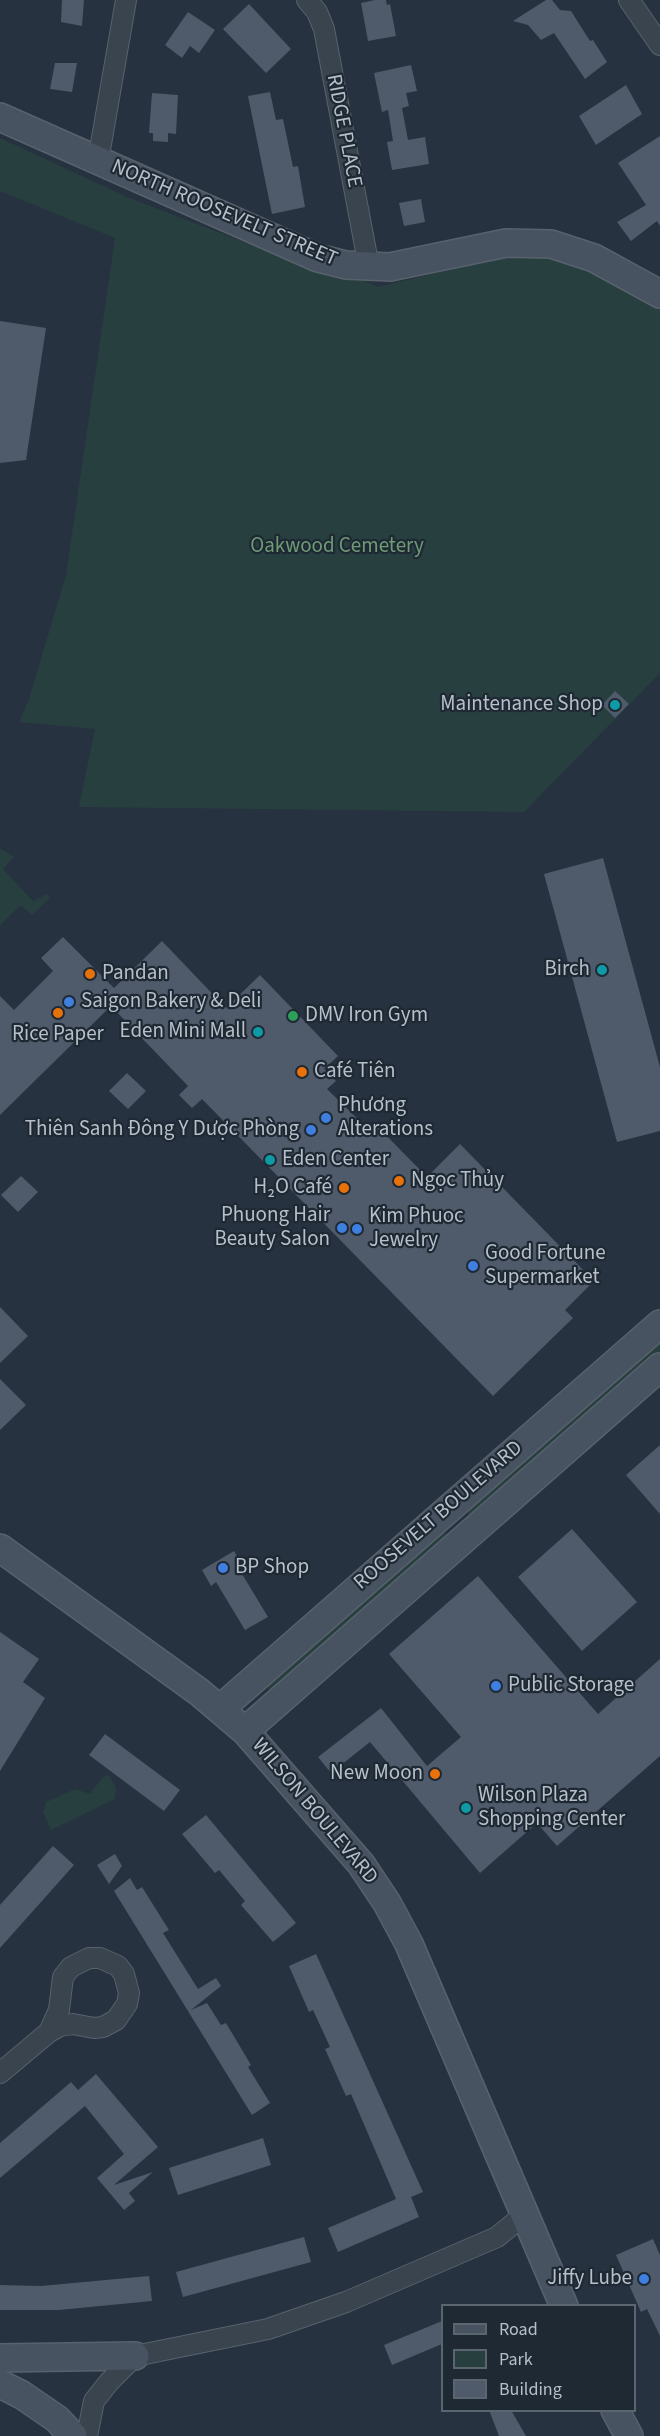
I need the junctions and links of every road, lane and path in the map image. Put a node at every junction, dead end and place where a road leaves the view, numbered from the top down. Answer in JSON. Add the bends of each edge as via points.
{"nodes":[{"id":1,"x":126,"y":0,"type":"edge"},
{"id":2,"x":307,"y":0,"type":"edge"},
{"id":3,"x":629,"y":0,"type":"edge"},
{"id":4,"x":660,"y":45,"type":"edge"},
{"id":5,"x":0,"y":117,"type":"edge"},
{"id":6,"x":98,"y":161,"type":"junction"},
{"id":7,"x":369,"y":267,"type":"junction"},
{"id":8,"x":660,"y":294,"type":"edge"},
{"id":9,"x":660,"y":1324,"type":"edge"},
{"id":10,"x":660,"y":1367,"type":"edge"},
{"id":11,"x":0,"y":1548,"type":"edge"},
{"id":12,"x":220,"y":1709,"type":"junction"},
{"id":13,"x":244,"y":1731,"type":"junction"},
{"id":14,"x":49,"y":2032,"type":"junction"},
{"id":15,"x":0,"y":2073,"type":"edge"},
{"id":16,"x":524,"y":2215,"type":"junction"},
{"id":17,"x":563,"y":2304,"type":"edge"},
{"id":18,"x":135,"y":2356,"type":"junction"},
{"id":19,"x":0,"y":2358,"type":"edge"},
{"id":20,"x":0,"y":2384,"type":"edge"},
{"id":21,"x":616,"y":2412,"type":"edge"},
{"id":22,"x":74,"y":2436,"type":"edge"},
{"id":23,"x":87,"y":2436,"type":"edge"},
{"id":24,"x":629,"y":2436,"type":"edge"}],
"edges":[{"from":1,"to":6,"type":"street"},
{"from":2,"to":7,"type":"street","name":"RIDGE PLACE","via":[[324,29]]},
{"from":3,"to":4,"type":"street"},
{"from":5,"to":6,"type":"main road","name":"NORTH ROOSEVELT STREET"},
{"from":6,"to":7,"type":"main road","name":"NORTH ROOSEVELT STREET","via":[[318,258]]},
{"from":7,"to":8,"type":"main road","name":"NORTH ROOSEVELT STREET","via":[[420,262],[506,243],[551,244],[594,258]]},
{"from":9,"to":12,"type":"main road","name":"ROOSEVELT BOULEVARD"},
{"from":10,"to":13,"type":"main road","name":"ROOSEVELT BOULEVARD"},
{"from":11,"to":12,"type":"main road","name":"WILSON BOULEVARD"},
{"from":12,"to":13,"type":"main road","name":"WILSON BOULEVARD"},
{"from":13,"to":16,"type":"main road","name":"WILSON BOULEVARD","via":[[349,1848],[387,1903],[409,1944]]},
{"from":14,"to":14,"type":"street","via":[[59,2010],[63,1977],[71,1967],[89,1958],[100,1958],[124,1974],[129,1993],[116,2020],[104,2027],[74,2024]]},
{"from":14,"to":15,"type":"street"},
{"from":16,"to":17,"type":"main road","name":"WILSON BOULEVARD"},
{"from":16,"to":18,"type":"street","via":[[497,2237],[346,2302],[268,2329]]},
{"from":18,"to":19,"type":"main road"},
{"from":18,"to":23,"type":"street","via":[[94,2402]]},
{"from":20,"to":22,"type":"main road","via":[[57,2419]]},
{"from":21,"to":24,"type":"main road"}]}
